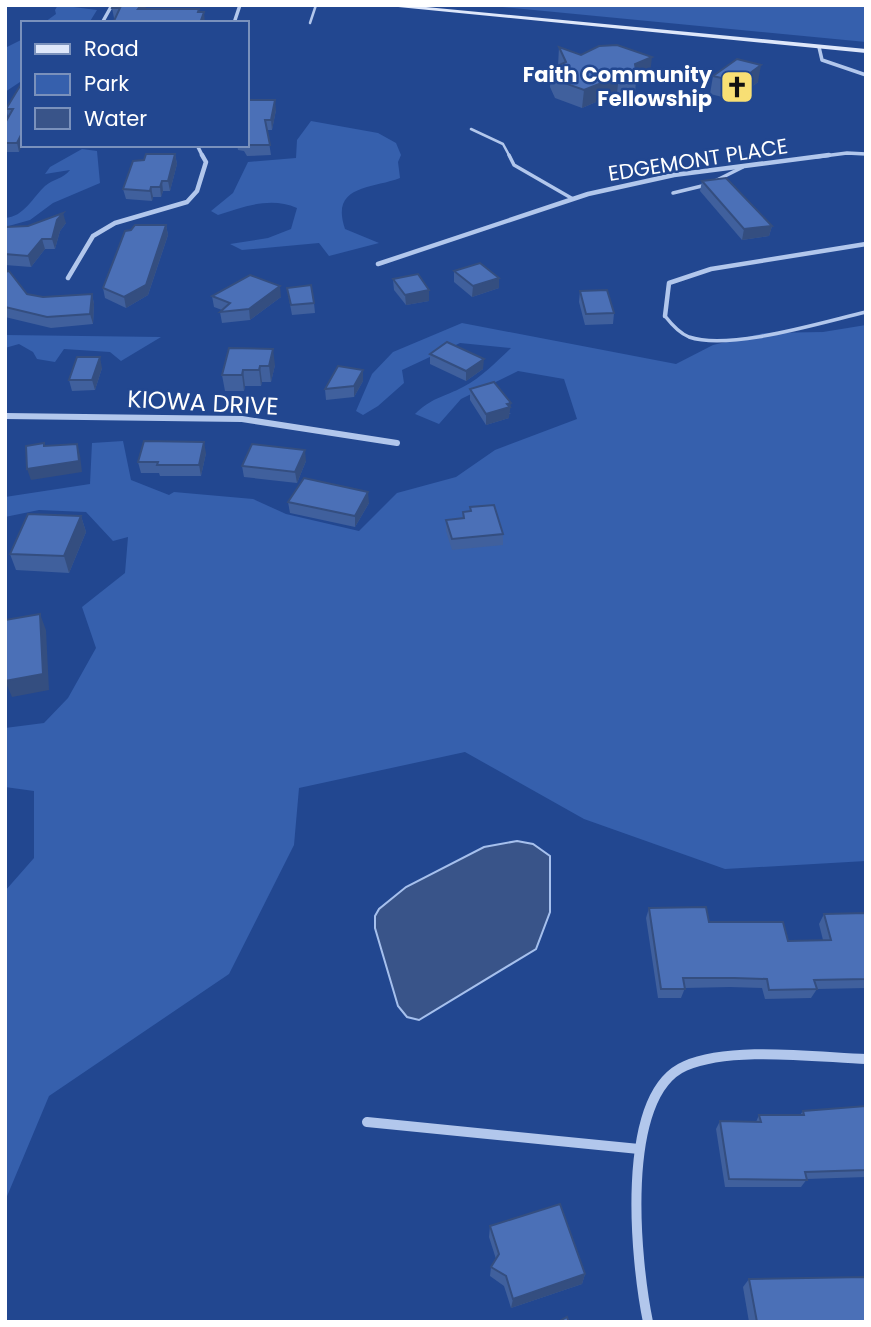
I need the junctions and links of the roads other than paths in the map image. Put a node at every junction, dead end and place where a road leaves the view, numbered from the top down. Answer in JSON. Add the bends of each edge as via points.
{"nodes":[{"id":1,"x":112,"y":5,"type":"edge"},
{"id":2,"x":316,"y":5,"type":"edge"},
{"id":3,"x":381,"y":5,"type":"edge"},
{"id":4,"x":103,"y":21,"type":"edge"},
{"id":5,"x":310,"y":23,"type":"dead end"},
{"id":6,"x":819,"y":47,"type":"junction"},
{"id":7,"x":866,"y":51,"type":"edge"},
{"id":8,"x":866,"y":75,"type":"edge"},
{"id":9,"x":471,"y":129,"type":"dead end"},
{"id":10,"x":198,"y":147,"type":"edge"},
{"id":11,"x":866,"y":154,"type":"edge"},
{"id":12,"x":743,"y":167,"type":"junction"},
{"id":13,"x":673,"y":193,"type":"dead end"},
{"id":14,"x":573,"y":199,"type":"junction"},
{"id":15,"x":866,"y":244,"type":"edge"},
{"id":16,"x":378,"y":264,"type":"dead end"},
{"id":17,"x":68,"y":278,"type":"dead end"},
{"id":18,"x":866,"y":312,"type":"edge"},
{"id":19,"x":665,"y":316,"type":"joint"},
{"id":20,"x":5,"y":416,"type":"edge"},
{"id":21,"x":397,"y":443,"type":"dead end"},
{"id":22,"x":866,"y":1059,"type":"edge"},
{"id":23,"x":367,"y":1122,"type":"dead end"},
{"id":24,"x":639,"y":1149,"type":"junction"},
{"id":25,"x":648,"y":1322,"type":"edge"}],
"edges":[{"from":1,"to":4,"type":"street"},
{"from":2,"to":5,"type":"lane"},
{"from":3,"to":6,"type":"main road"},
{"from":6,"to":7,"type":"main road"},
{"from":6,"to":8,"type":"street","via":[[822,60]]},
{"from":9,"to":14,"type":"lane","via":[[503,144],[514,165]]},
{"from":10,"to":17,"type":"street","via":[[206,162],[197,191],[187,202],[115,223],[93,236]]},
{"from":11,"to":12,"type":"street","name":"EDGEMONT PLACE"},
{"from":12,"to":13,"type":"lane","via":[[706,185]]},
{"from":12,"to":14,"type":"street","name":"EDGEMONT PLACE","via":[[674,175]]},
{"from":14,"to":16,"type":"street","name":"EDGEMONT PLACE"},
{"from":15,"to":19,"type":"street","via":[[711,269],[669,284]]},
{"from":18,"to":19,"type":"lane","via":[[743,337],[699,339],[675,331]]},
{"from":20,"to":21,"type":"street","name":"KIOWA DRIVE","via":[[242,419]]},
{"from":22,"to":24,"type":"street","via":[[714,1057],[684,1066],[663,1083],[650,1104]]},
{"from":23,"to":24,"type":"street"},
{"from":24,"to":25,"type":"street","via":[[641,1295]]}]}
